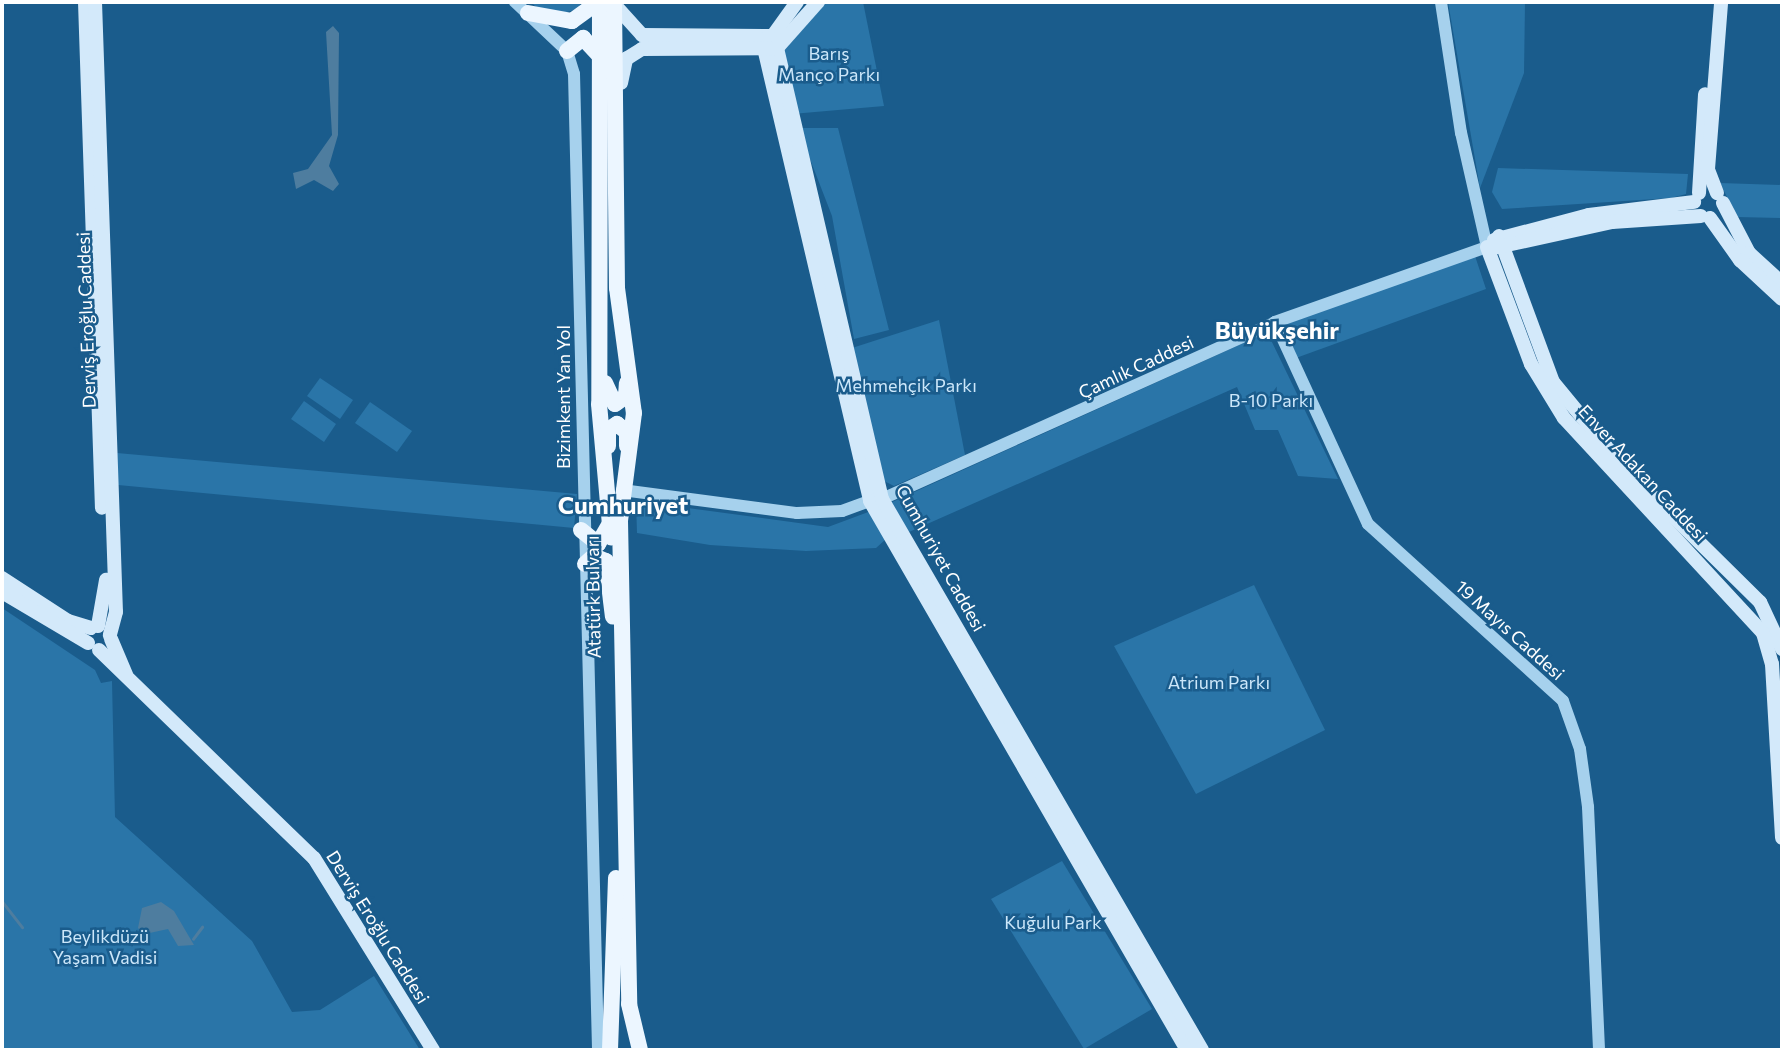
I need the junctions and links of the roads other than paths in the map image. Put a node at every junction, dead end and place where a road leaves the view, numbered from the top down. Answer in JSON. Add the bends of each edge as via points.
{"nodes":[{"id":1,"x":85,"y":2,"type":"edge"},
{"id":2,"x":95,"y":2,"type":"edge"},
{"id":3,"x":515,"y":2,"type":"edge"},
{"id":4,"x":606,"y":2,"type":"edge"},
{"id":5,"x":797,"y":2,"type":"edge"},
{"id":6,"x":818,"y":2,"type":"edge"},
{"id":7,"x":1441,"y":2,"type":"edge"},
{"id":8,"x":1713,"y":2,"type":"edge"},
{"id":9,"x":1721,"y":2,"type":"edge"},
{"id":10,"x":528,"y":13,"type":"junction"},
{"id":11,"x":770,"y":44,"type":"junction"},
{"id":12,"x":567,"y":51,"type":"junction"},
{"id":13,"x":1713,"y":53,"type":"junction"},
{"id":14,"x":602,"y":59,"type":"junction"},
{"id":15,"x":93,"y":87,"type":"junction"},
{"id":16,"x":614,"y":140,"type":"junction"},
{"id":17,"x":1696,"y":197,"type":"junction"},
{"id":18,"x":1720,"y":198,"type":"junction"},
{"id":19,"x":1705,"y":217,"type":"junction"},
{"id":20,"x":1501,"y":243,"type":"junction"},
{"id":21,"x":1487,"y":247,"type":"junction"},
{"id":22,"x":1782,"y":283,"type":"edge"},
{"id":23,"x":1782,"y":299,"type":"edge"},
{"id":24,"x":1275,"y":322,"type":"junction"},
{"id":25,"x":603,"y":362,"type":"junction"},
{"id":26,"x":629,"y":370,"type":"junction"},
{"id":27,"x":606,"y":473,"type":"junction"},
{"id":28,"x":106,"y":487,"type":"junction"},
{"id":29,"x":623,"y":487,"type":"junction"},
{"id":30,"x":876,"y":500,"type":"junction"},
{"id":31,"x":610,"y":523,"type":"junction"},
{"id":32,"x":581,"y":530,"type":"junction"},
{"id":33,"x":585,"y":564,"type":"junction"},
{"id":34,"x":2,"y":578,"type":"edge"},
{"id":35,"x":2,"y":592,"type":"edge"},
{"id":36,"x":613,"y":617,"type":"junction"},
{"id":37,"x":1774,"y":626,"type":"edge"},
{"id":38,"x":95,"y":627,"type":"junction"},
{"id":39,"x":110,"y":637,"type":"junction"},
{"id":40,"x":93,"y":646,"type":"junction"},
{"id":41,"x":1782,"y":649,"type":"edge"},
{"id":42,"x":132,"y":685,"type":"junction"},
{"id":43,"x":989,"y":695,"type":"junction"},
{"id":44,"x":1782,"y":838,"type":"edge"},
{"id":45,"x":621,"y":1005,"type":"junction"},
{"id":46,"x":433,"y":1050,"type":"edge"},
{"id":47,"x":598,"y":1050,"type":"edge"},
{"id":48,"x":610,"y":1050,"type":"edge"},
{"id":49,"x":640,"y":1050,"type":"edge"},
{"id":50,"x":1187,"y":1050,"type":"edge"},
{"id":51,"x":1202,"y":1050,"type":"edge"},
{"id":52,"x":1599,"y":1050,"type":"edge"}],
"edges":[{"from":1,"to":15,"type":"main road","name":"Derviş Eroğlu Caddesi"},
{"from":2,"to":15,"type":"main road","name":"Derviş Eroğlu Caddesi"},
{"from":3,"to":10,"type":"street"},
{"from":4,"to":10,"type":"main road","via":[[572,21]]},
{"from":4,"to":11,"type":"main road","via":[[642,35]]},
{"from":4,"to":14,"type":"main road","name":"Atatürk Bulvarı"},
{"from":4,"to":16,"type":"main road","name":"Atatürk Bulvarı"},
{"from":5,"to":11,"type":"main road"},
{"from":6,"to":11,"type":"main road"},
{"from":7,"to":21,"type":"street","name":"Enver Adakan Caddesi","via":[[1461,132]]},
{"from":8,"to":13,"type":"main road"},
{"from":9,"to":13,"type":"main road"},
{"from":10,"to":12,"type":"street"},
{"from":11,"to":16,"type":"main road","via":[[638,50],[621,68]]},
{"from":11,"to":30,"type":"main road","name":"Cumhuriyet Caddesi"},
{"from":12,"to":14,"type":"main road","via":[[583,38]]},
{"from":12,"to":32,"type":"street","name":"Bizimkent Yan Yol","via":[[578,157]]},
{"from":13,"to":17,"type":"main road"},
{"from":13,"to":18,"type":"main road","via":[[1708,169]]},
{"from":14,"to":25,"type":"main road","name":"Atatürk Bulvarı"},
{"from":15,"to":28,"type":"main road","name":"Derviş Eroğlu Caddesi"},
{"from":16,"to":26,"type":"main road","name":"Atatürk Bulvarı","via":[[617,288]]},
{"from":17,"to":18,"type":"main road"},
{"from":17,"to":19,"type":"main road"},
{"from":17,"to":20,"type":"main road","via":[[1589,215]]},
{"from":18,"to":19,"type":"main road"},
{"from":18,"to":22,"type":"main road","via":[[1749,253]]},
{"from":19,"to":20,"type":"main road","via":[[1581,227]]},
{"from":19,"to":23,"type":"main road","via":[[1740,260]]},
{"from":20,"to":21,"type":"main road"},
{"from":20,"to":37,"type":"main road","name":"Enver Adakan Caddesi","via":[[1535,343],[1567,402]]},
{"from":21,"to":24,"type":"street","name":"Çamlık Caddesi"},
{"from":21,"to":37,"type":"main road","name":"Enver Adakan Caddesi","via":[[1531,364],[1564,418]]},
{"from":24,"to":30,"type":"street","name":"Çamlık Caddesi"},
{"from":24,"to":52,"type":"street","name":"19 Mayıs Caddesi","via":[[1368,524],[1563,701],[1580,749],[1588,813]]},
{"from":25,"to":26,"type":"main road","via":[[611,403],[626,396]]},
{"from":25,"to":27,"type":"main road","name":"Atatürk Bulvarı","via":[[599,414]]},
{"from":26,"to":29,"type":"main road","name":"Atatürk Bulvarı","via":[[634,435]]},
{"from":27,"to":29,"type":"main road","via":[[608,430],[622,425],[628,438]]},
{"from":27,"to":31,"type":"main road","name":"Atatürk Bulvarı"},
{"from":28,"to":38,"type":"main road","name":"Derviş Eroğlu Caddesi","via":[[106,575]]},
{"from":28,"to":39,"type":"main road","name":"Derviş Eroğlu Caddesi","via":[[116,617]]},
{"from":29,"to":30,"type":"street","name":"Çamlık Caddesi","via":[[797,513],[842,511]]},
{"from":29,"to":45,"type":"main road","name":"Atatürk Bulvarı"},
{"from":30,"to":43,"type":"main road","name":"Cumhuriyet Caddesi"},
{"from":31,"to":32,"type":"main road","via":[[598,544]]},
{"from":31,"to":36,"type":"main road","name":"Atatürk Bulvarı"},
{"from":32,"to":33,"type":"street","name":"Bizimkent Yan Yol"},
{"from":33,"to":36,"type":"main road","via":[[594,556],[606,561]]},
{"from":33,"to":47,"type":"street","name":"Bizimkent Yan Yol"},
{"from":34,"to":38,"type":"main road","via":[[68,621]]},
{"from":35,"to":40,"type":"main road","name":"Derviş Eroğlu Caddesi"},
{"from":36,"to":45,"type":"main road","name":"Atatürk Bulvarı"},
{"from":37,"to":41,"type":"main road","name":"Enver Adakan Caddesi"},
{"from":37,"to":44,"type":"main road","name":"Enver Adakan Caddesi"},
{"from":38,"to":39,"type":"main road"},
{"from":38,"to":40,"type":"main road","name":"Derviş Eroğlu Caddesi"},
{"from":39,"to":40,"type":"main road"},
{"from":39,"to":42,"type":"main road"},
{"from":40,"to":42,"type":"main road","name":"Derviş Eroğlu Caddesi"},
{"from":42,"to":46,"type":"main road","name":"Derviş Eroğlu Caddesi","via":[[314,858]]},
{"from":43,"to":50,"type":"main road","name":"Cumhuriyet Caddesi"},
{"from":43,"to":51,"type":"main road","name":"Cumhuriyet Caddesi"},
{"from":45,"to":48,"type":"main road","name":"Atatürk Bulvarı"},
{"from":45,"to":49,"type":"main road","name":"Atatürk Bulvarı"}]}
